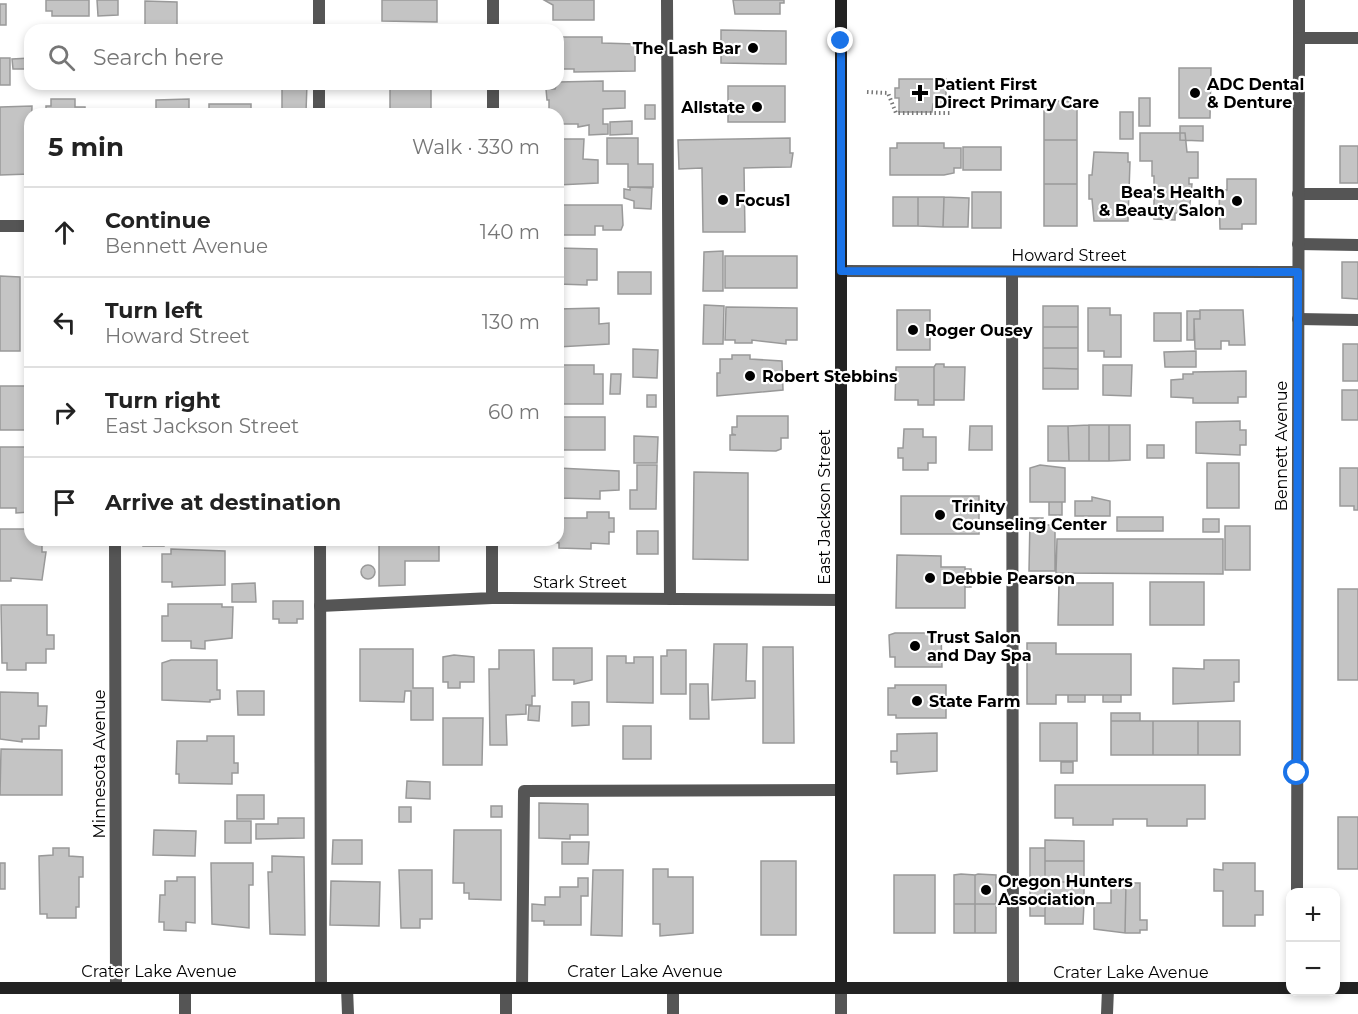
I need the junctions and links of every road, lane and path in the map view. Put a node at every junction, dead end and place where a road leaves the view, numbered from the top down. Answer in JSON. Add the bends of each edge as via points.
{"nodes":[{"id":1,"x":319,"y":0,"type":"edge"},
{"id":2,"x":493,"y":0,"type":"edge"},
{"id":3,"x":667,"y":0,"type":"edge"},
{"id":4,"x":841,"y":0,"type":"edge"},
{"id":5,"x":1299,"y":0,"type":"edge"},
{"id":6,"x":319,"y":24,"type":"edge"},
{"id":7,"x":493,"y":24,"type":"edge"},
{"id":8,"x":1299,"y":38,"type":"junction"},
{"id":9,"x":1358,"y":38,"type":"edge"},
{"id":10,"x":319,"y":90,"type":"edge"},
{"id":11,"x":493,"y":90,"type":"edge"},
{"id":12,"x":867,"y":92,"type":"dead end"},
{"id":13,"x":319,"y":108,"type":"edge"},
{"id":14,"x":493,"y":108,"type":"edge"},
{"id":15,"x":951,"y":113,"type":"dead end"},
{"id":16,"x":1298,"y":194,"type":"junction"},
{"id":17,"x":1358,"y":194,"type":"edge"},
{"id":18,"x":0,"y":226,"type":"edge"},
{"id":19,"x":24,"y":226,"type":"edge"},
{"id":20,"x":1298,"y":244,"type":"junction"},
{"id":21,"x":1358,"y":245,"type":"edge"},
{"id":22,"x":841,"y":271,"type":"junction"},
{"id":23,"x":1012,"y":272,"type":"junction"},
{"id":24,"x":1298,"y":272,"type":"junction"},
{"id":25,"x":1298,"y":319,"type":"junction"},
{"id":26,"x":1358,"y":320,"type":"edge"},
{"id":27,"x":116,"y":546,"type":"edge"},
{"id":28,"x":320,"y":546,"type":"edge"},
{"id":29,"x":492,"y":546,"type":"edge"},
{"id":30,"x":492,"y":598,"type":"junction"},
{"id":31,"x":670,"y":599,"type":"junction"},
{"id":32,"x":841,"y":600,"type":"junction"},
{"id":33,"x":320,"y":606,"type":"junction"},
{"id":34,"x":841,"y":790,"type":"junction"},
{"id":35,"x":1297,"y":888,"type":"edge"},
{"id":36,"x":0,"y":988,"type":"edge"},
{"id":37,"x":116,"y":988,"type":"junction"},
{"id":38,"x":185,"y":988,"type":"junction"},
{"id":39,"x":321,"y":988,"type":"junction"},
{"id":40,"x":347,"y":988,"type":"junction"},
{"id":41,"x":506,"y":988,"type":"junction"},
{"id":42,"x":522,"y":988,"type":"junction"},
{"id":43,"x":673,"y":988,"type":"junction"},
{"id":44,"x":841,"y":988,"type":"junction"},
{"id":45,"x":1013,"y":988,"type":"junction"},
{"id":46,"x":1286,"y":988,"type":"edge"},
{"id":47,"x":1340,"y":988,"type":"edge"},
{"id":48,"x":1358,"y":988,"type":"edge"},
{"id":49,"x":1108,"y":989,"type":"junction"},
{"id":50,"x":184,"y":1014,"type":"edge"},
{"id":51,"x":348,"y":1014,"type":"edge"},
{"id":52,"x":506,"y":1014,"type":"edge"},
{"id":53,"x":673,"y":1014,"type":"edge"},
{"id":54,"x":841,"y":1014,"type":"edge"},
{"id":55,"x":1107,"y":1014,"type":"edge"}],
"edges":[{"from":1,"to":6,"type":"street"},
{"from":2,"to":7,"type":"street"},
{"from":3,"to":31,"type":"street"},
{"from":4,"to":22,"type":"main road","name":"East Jackson Street"},
{"from":5,"to":8,"type":"street","name":"Bennett Avenue"},
{"from":8,"to":9,"type":"street"},
{"from":8,"to":16,"type":"street","name":"Bennett Avenue"},
{"from":10,"to":13,"type":"street"},
{"from":11,"to":14,"type":"street"},
{"from":12,"to":15,"type":"path","via":[[888,93],[896,113]]},
{"from":16,"to":17,"type":"street"},
{"from":16,"to":20,"type":"street","name":"Bennett Avenue"},
{"from":18,"to":19,"type":"street"},
{"from":20,"to":21,"type":"street"},
{"from":20,"to":24,"type":"street","name":"Bennett Avenue"},
{"from":22,"to":23,"type":"street","name":"Howard Street"},
{"from":22,"to":32,"type":"main road","name":"East Jackson Street"},
{"from":23,"to":24,"type":"street","name":"Howard Street"},
{"from":23,"to":45,"type":"street"},
{"from":24,"to":25,"type":"street","name":"Bennett Avenue"},
{"from":25,"to":26,"type":"street"},
{"from":25,"to":35,"type":"street","name":"Bennett Avenue"},
{"from":27,"to":37,"type":"street","name":"Minnesota Avenue"},
{"from":28,"to":33,"type":"street"},
{"from":29,"to":30,"type":"street"},
{"from":30,"to":31,"type":"street","name":"Stark Street"},
{"from":30,"to":33,"type":"street","name":"Stark Street"},
{"from":31,"to":32,"type":"street","name":"Stark Street"},
{"from":32,"to":34,"type":"main road","name":"East Jackson Street"},
{"from":33,"to":39,"type":"street"},
{"from":34,"to":42,"type":"street","via":[[524,791]]},
{"from":34,"to":44,"type":"main road","name":"East Jackson Street"},
{"from":36,"to":37,"type":"main road","name":"Crater Lake Avenue"},
{"from":37,"to":38,"type":"main road","name":"Crater Lake Avenue"},
{"from":38,"to":39,"type":"main road","name":"Crater Lake Avenue"},
{"from":38,"to":50,"type":"street"},
{"from":39,"to":40,"type":"main road","name":"Crater Lake Avenue"},
{"from":40,"to":41,"type":"main road","name":"Crater Lake Avenue"},
{"from":40,"to":51,"type":"street"},
{"from":41,"to":42,"type":"main road","name":"Crater Lake Avenue"},
{"from":41,"to":52,"type":"street"},
{"from":42,"to":43,"type":"main road","name":"Crater Lake Avenue"},
{"from":43,"to":44,"type":"main road","name":"Crater Lake Avenue"},
{"from":43,"to":53,"type":"street"},
{"from":44,"to":45,"type":"main road","name":"Crater Lake Avenue"},
{"from":44,"to":54,"type":"street","name":"East Jackson Street"},
{"from":45,"to":49,"type":"main road","name":"Crater Lake Avenue"},
{"from":46,"to":49,"type":"main road","name":"Crater Lake Avenue"},
{"from":47,"to":48,"type":"main road"},
{"from":49,"to":55,"type":"street"}]}
